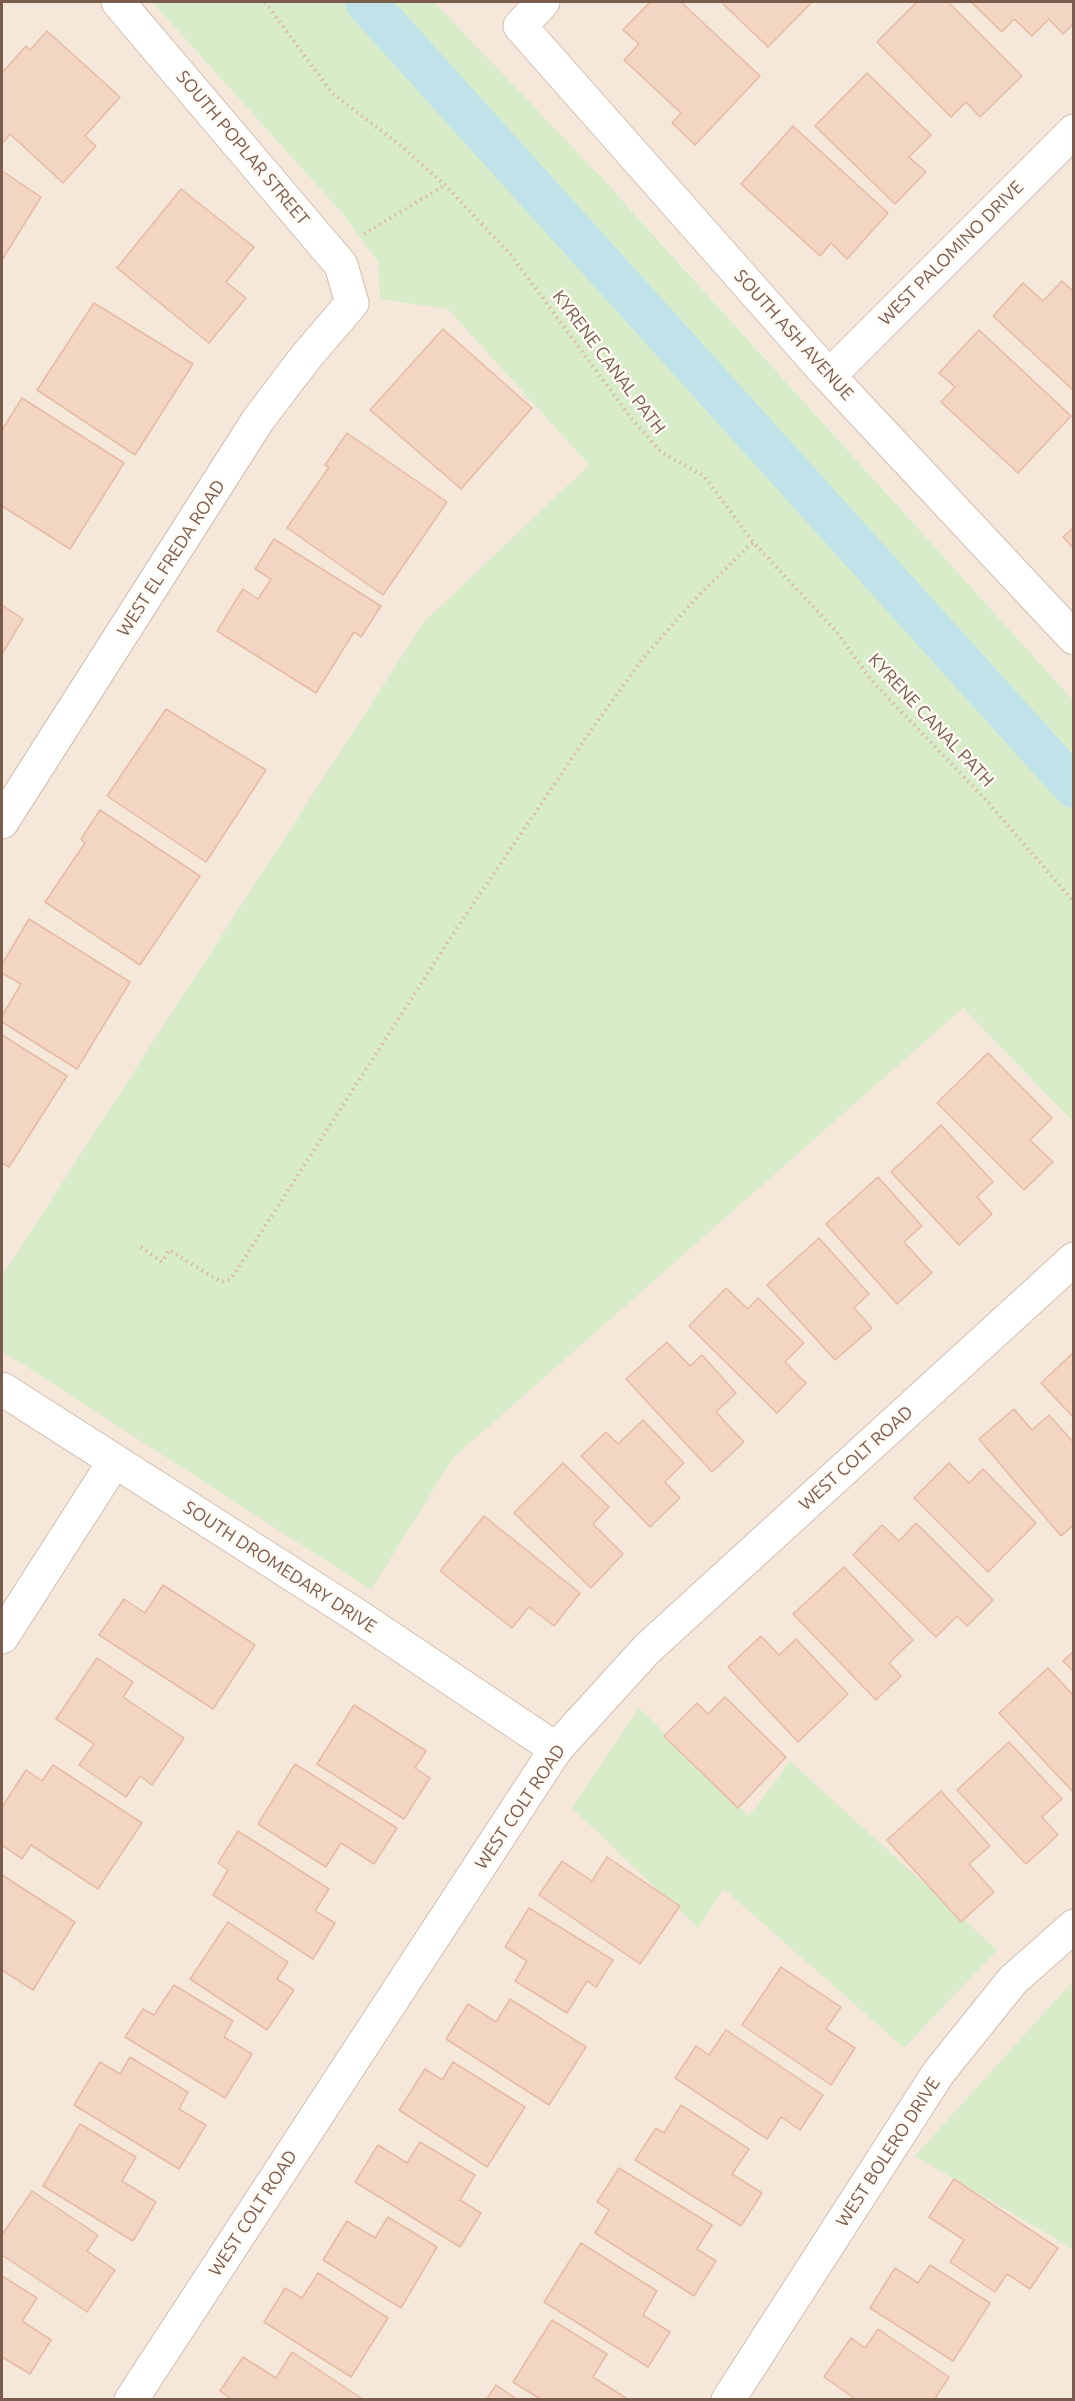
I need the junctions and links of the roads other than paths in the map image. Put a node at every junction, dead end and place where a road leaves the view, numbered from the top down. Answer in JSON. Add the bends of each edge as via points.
{"nodes":[{"id":1,"x":118,"y":2,"type":"edge"},
{"id":2,"x":543,"y":2,"type":"edge"},
{"id":3,"x":1074,"y":131,"type":"edge"},
{"id":4,"x":352,"y":303,"type":"joint"},
{"id":5,"x":829,"y":376,"type":"junction"},
{"id":6,"x":1074,"y":638,"type":"edge"},
{"id":7,"x":2,"y":822,"type":"edge"},
{"id":8,"x":1074,"y":1259,"type":"edge"},
{"id":9,"x":2,"y":1389,"type":"edge"},
{"id":10,"x":114,"y":1461,"type":"junction"},
{"id":11,"x":2,"y":1637,"type":"edge"},
{"id":12,"x":556,"y":1749,"type":"junction"},
{"id":13,"x":1074,"y":1926,"type":"edge"},
{"id":14,"x":131,"y":2400,"type":"edge"},
{"id":15,"x":728,"y":2400,"type":"edge"}],
"edges":[{"from":1,"to":4,"type":"street","name":"SOUTH POPLAR STREET","via":[[332,253],[341,265]]},
{"from":2,"to":5,"type":"street","name":"SOUTH ASH AVENUE","via":[[520,26]]},
{"from":3,"to":5,"type":"street","name":"WEST PALOMINO DRIVE"},
{"from":4,"to":7,"type":"street","name":"WEST EL FREDA ROAD","via":[[258,420]]},
{"from":5,"to":6,"type":"street","name":"SOUTH ASH AVENUE"},
{"from":8,"to":12,"type":"street","name":"WEST COLT ROAD","via":[[646,1649]]},
{"from":9,"to":10,"type":"street","name":"SOUTH DROMEDARY DRIVE"},
{"from":10,"to":11,"type":"street"},
{"from":10,"to":12,"type":"street","name":"SOUTH DROMEDARY DRIVE","via":[[356,1615]]},
{"from":12,"to":14,"type":"street","name":"WEST COLT ROAD"},
{"from":13,"to":15,"type":"street","name":"WEST BOLERO DRIVE","via":[[1013,1980],[939,2072]]}]}
